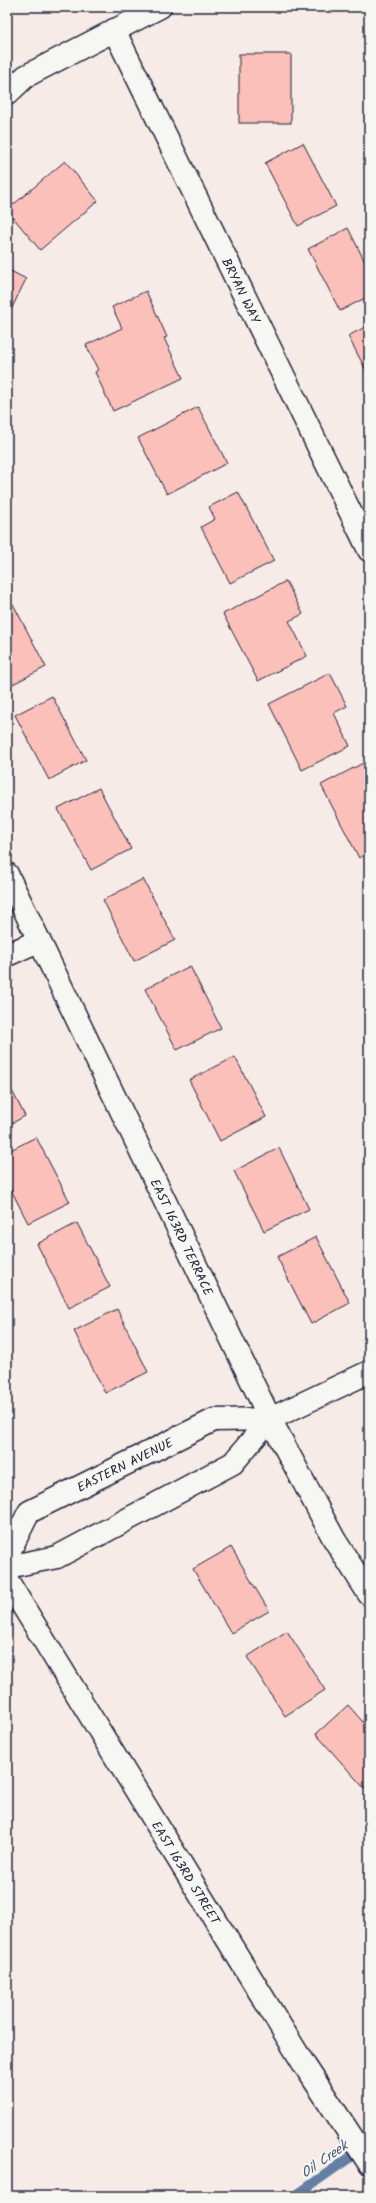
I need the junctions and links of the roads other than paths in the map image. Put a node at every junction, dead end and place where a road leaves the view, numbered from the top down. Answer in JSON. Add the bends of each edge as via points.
{"nodes":[{"id":1,"x":160,"y":7,"type":"edge"},
{"id":2,"x":114,"y":30,"type":"junction"},
{"id":3,"x":7,"y":94,"type":"edge"},
{"id":4,"x":369,"y":550,"type":"edge"},
{"id":5,"x":7,"y":874,"type":"edge"},
{"id":6,"x":38,"y":941,"type":"junction"},
{"id":7,"x":7,"y":956,"type":"edge"},
{"id":8,"x":369,"y":1372,"type":"edge"},
{"id":9,"x":270,"y":1419,"type":"junction"},
{"id":10,"x":7,"y":1556,"type":"edge"},
{"id":11,"x":7,"y":1567,"type":"edge"},
{"id":12,"x":7,"y":1580,"type":"edge"},
{"id":13,"x":369,"y":1594,"type":"edge"},
{"id":14,"x":369,"y":2163,"type":"edge"}],
"edges":[{"from":1,"to":2,"type":"street"},
{"from":2,"to":3,"type":"street","via":[[26,76]]},
{"from":2,"to":4,"type":"street","name":"BRYAN WAY"},
{"from":5,"to":6,"type":"street","name":"EAST 163RD TERRACE"},
{"from":6,"to":7,"type":"street"},
{"from":6,"to":9,"type":"street","name":"EAST 163RD TERRACE"},
{"from":8,"to":9,"type":"street","name":"EASTERN AVENUE"},
{"from":9,"to":10,"type":"street","name":"EASTERN AVENUE","via":[[214,1420],[30,1512]]},
{"from":9,"to":11,"type":"street","name":"EASTERN AVENUE","via":[[233,1463],[57,1558]]},
{"from":9,"to":13,"type":"street","name":"EAST 163RD TERRACE","via":[[334,1539]]},
{"from":12,"to":14,"type":"street","name":"EAST 163RD STREET","via":[[305,2066]]}]}
